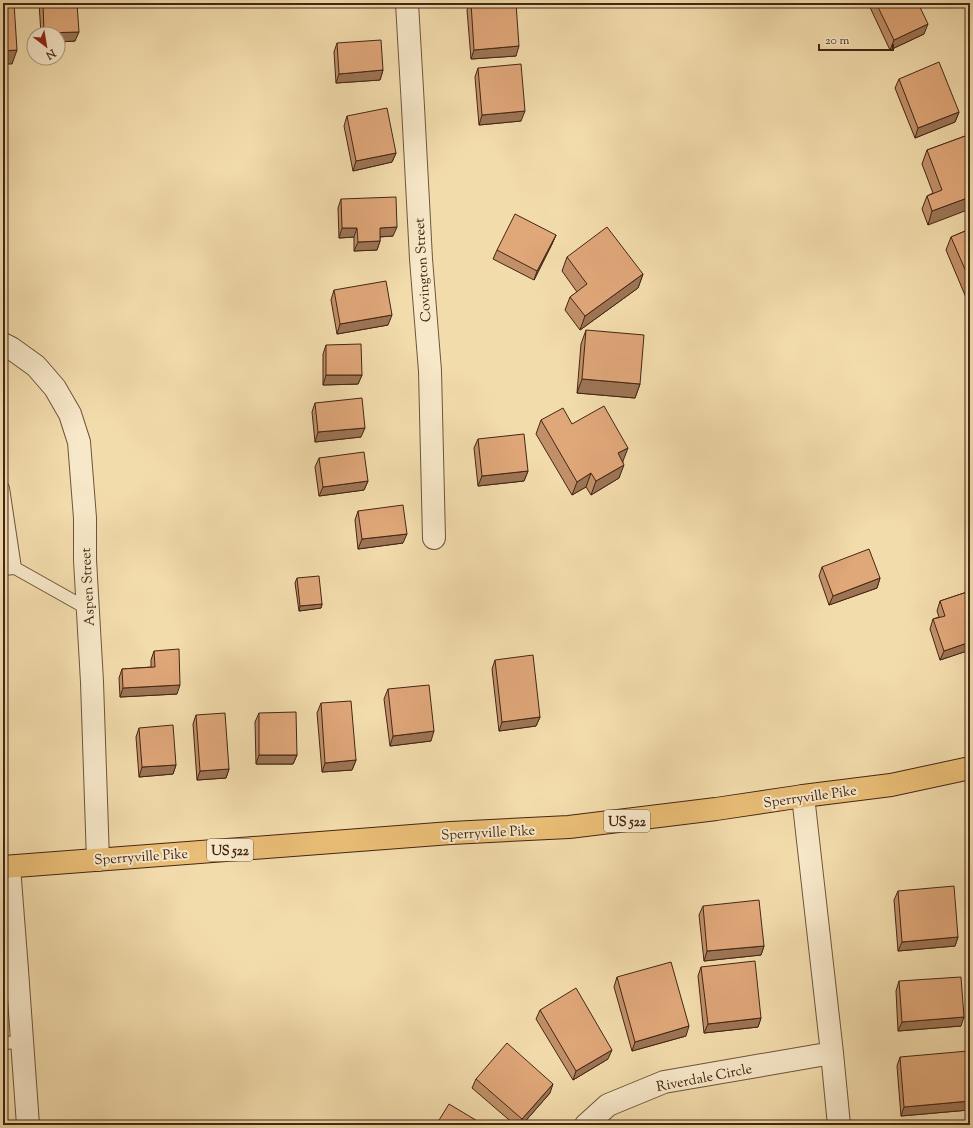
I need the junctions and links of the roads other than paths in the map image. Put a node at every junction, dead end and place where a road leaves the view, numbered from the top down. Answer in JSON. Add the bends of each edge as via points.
{"nodes":[{"id":1,"x":407,"y":3,"type":"edge"},
{"id":2,"x":3,"y":344,"type":"edge"},
{"id":3,"x":3,"y":488,"type":"edge"},
{"id":4,"x":434,"y":538,"type":"dead end"},
{"id":5,"x":9,"y":569,"type":"edge"},
{"id":6,"x":88,"y":609,"type":"junction"},
{"id":7,"x":970,"y":768,"type":"edge"},
{"id":8,"x":803,"y":796,"type":"junction"},
{"id":9,"x":98,"y":860,"type":"junction"},
{"id":10,"x":6,"y":867,"type":"edge"},
{"id":11,"x":10,"y":971,"type":"edge"},
{"id":12,"x":13,"y":1043,"type":"edge"},
{"id":13,"x":832,"y":1053,"type":"junction"},
{"id":14,"x":28,"y":1125,"type":"edge"},
{"id":15,"x":586,"y":1125,"type":"edge"},
{"id":16,"x":839,"y":1125,"type":"edge"}],
"edges":[{"from":1,"to":4,"type":"street","name":"Covington Street","via":[[430,371]]},
{"from":2,"to":6,"type":"street","name":"Aspen Street","via":[[36,366],[55,388],[70,414],[79,442]]},
{"from":3,"to":5,"type":"lane"},
{"from":5,"to":6,"type":"lane"},
{"from":6,"to":9,"type":"street","name":"Aspen Street"},
{"from":7,"to":8,"type":"main road","name":"Sperryville Pike","number":"US 522","via":[[891,785]]},
{"from":8,"to":9,"type":"main road","name":"Sperryville Pike","number":"US 522","via":[[569,827],[451,833]]},
{"from":8,"to":13,"type":"street"},
{"from":9,"to":10,"type":"main road","name":"Sperryville Pike","number":"US 522"},
{"from":10,"to":11,"type":"street"},
{"from":11,"to":12,"type":"street"},
{"from":12,"to":14,"type":"street"},
{"from":13,"to":15,"type":"street","name":"Riverdale Circle","via":[[664,1082],[608,1105]]},
{"from":13,"to":16,"type":"street"}]}
